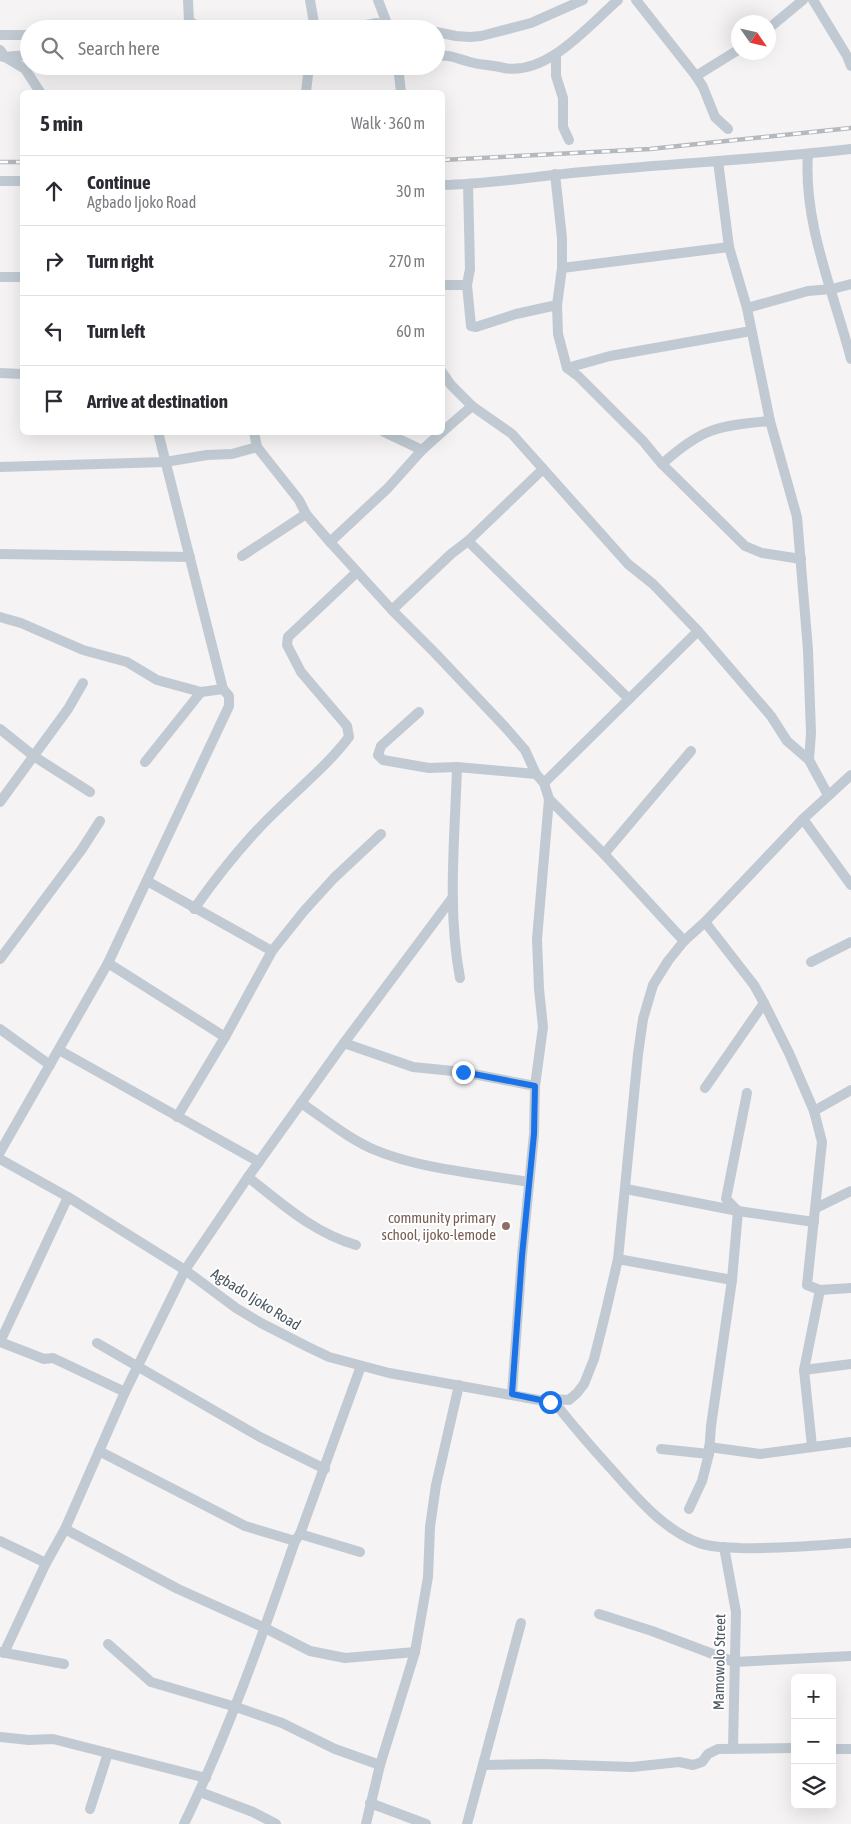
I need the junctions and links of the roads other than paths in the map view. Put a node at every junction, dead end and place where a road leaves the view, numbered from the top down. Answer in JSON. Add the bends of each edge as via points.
{"nodes":[{"id":1,"x":188,"y":0,"type":"edge"},
{"id":2,"x":310,"y":0,"type":"edge"},
{"id":3,"x":583,"y":0,"type":"edge"},
{"id":4,"x":618,"y":0,"type":"edge"},
{"id":5,"x":636,"y":0,"type":"edge"},
{"id":6,"x":804,"y":0,"type":"edge"},
{"id":7,"x":813,"y":0,"type":"edge"},
{"id":8,"x":379,"y":2,"type":"edge"},
{"id":9,"x":193,"y":20,"type":"edge"},
{"id":10,"x":313,"y":20,"type":"edge"},
{"id":11,"x":377,"y":20,"type":"edge"},
{"id":12,"x":386,"y":20,"type":"edge"},
{"id":13,"x":776,"y":23,"type":"edge"},
{"id":14,"x":0,"y":34,"type":"edge"},
{"id":15,"x":20,"y":34,"type":"edge"},
{"id":16,"x":445,"y":34,"type":"edge"},
{"id":17,"x":2,"y":54,"type":"edge"},
{"id":18,"x":556,"y":54,"type":"junction"},
{"id":19,"x":731,"y":54,"type":"edge"},
{"id":20,"x":20,"y":55,"type":"edge"},
{"id":21,"x":445,"y":55,"type":"edge"},
{"id":22,"x":20,"y":66,"type":"edge"},
{"id":23,"x":851,"y":66,"type":"edge"},
{"id":24,"x":29,"y":75,"type":"edge"},
{"id":25,"x":308,"y":75,"type":"edge"},
{"id":26,"x":399,"y":75,"type":"edge"},
{"id":27,"x":696,"y":76,"type":"junction"},
{"id":28,"x":39,"y":90,"type":"edge"},
{"id":29,"x":306,"y":90,"type":"edge"},
{"id":30,"x":400,"y":90,"type":"edge"},
{"id":31,"x":728,"y":129,"type":"dead end"},
{"id":32,"x":568,"y":140,"type":"dead end"},
{"id":33,"x":851,"y":149,"type":"edge"},
{"id":34,"x":808,"y":154,"type":"junction"},
{"id":35,"x":718,"y":161,"type":"junction"},
{"id":36,"x":555,"y":174,"type":"junction"},
{"id":37,"x":0,"y":181,"type":"edge"},
{"id":38,"x":20,"y":182,"type":"edge"},
{"id":39,"x":468,"y":184,"type":"junction"},
{"id":40,"x":445,"y":185,"type":"edge"},
{"id":41,"x":729,"y":247,"type":"junction"},
{"id":42,"x":562,"y":268,"type":"junction"},
{"id":43,"x":0,"y":277,"type":"edge"},
{"id":44,"x":20,"y":277,"type":"edge"},
{"id":45,"x":851,"y":284,"type":"edge"},
{"id":46,"x":445,"y":285,"type":"edge"},
{"id":47,"x":467,"y":286,"type":"junction"},
{"id":48,"x":832,"y":290,"type":"junction"},
{"id":49,"x":557,"y":305,"type":"junction"},
{"id":50,"x":747,"y":308,"type":"junction"},
{"id":51,"x":751,"y":331,"type":"junction"},
{"id":52,"x":851,"y":359,"type":"edge"},
{"id":53,"x":567,"y":368,"type":"junction"},
{"id":54,"x":0,"y":374,"type":"edge"},
{"id":55,"x":20,"y":374,"type":"edge"},
{"id":56,"x":445,"y":376,"type":"edge"},
{"id":57,"x":472,"y":406,"type":"junction"},
{"id":58,"x":770,"y":421,"type":"junction"},
{"id":59,"x":445,"y":429,"type":"edge"},
{"id":60,"x":159,"y":435,"type":"edge"},
{"id":61,"x":255,"y":435,"type":"edge"},
{"id":62,"x":390,"y":435,"type":"edge"},
{"id":63,"x":439,"y":435,"type":"edge"},
{"id":64,"x":257,"y":447,"type":"junction"},
{"id":65,"x":422,"y":450,"type":"junction"},
{"id":66,"x":165,"y":462,"type":"junction"},
{"id":67,"x":662,"y":464,"type":"junction"},
{"id":68,"x":0,"y":467,"type":"edge"},
{"id":69,"x":543,"y":469,"type":"junction"},
{"id":70,"x":306,"y":514,"type":"junction"},
{"id":71,"x":468,"y":541,"type":"junction"},
{"id":72,"x":330,"y":542,"type":"junction"},
{"id":73,"x":0,"y":554,"type":"edge"},
{"id":74,"x":242,"y":556,"type":"dead end"},
{"id":75,"x":190,"y":557,"type":"junction"},
{"id":76,"x":801,"y":560,"type":"junction"},
{"id":77,"x":357,"y":572,"type":"junction"},
{"id":78,"x":392,"y":610,"type":"junction"},
{"id":79,"x":0,"y":617,"type":"edge"},
{"id":80,"x":698,"y":631,"type":"junction"},
{"id":81,"x":83,"y":683,"type":"dead end"},
{"id":82,"x":223,"y":689,"type":"junction"},
{"id":83,"x":201,"y":692,"type":"junction"},
{"id":84,"x":629,"y":699,"type":"junction"},
{"id":85,"x":419,"y":712,"type":"dead end"},
{"id":86,"x":0,"y":729,"type":"edge"},
{"id":87,"x":691,"y":751,"type":"dead end"},
{"id":88,"x":35,"y":757,"type":"junction"},
{"id":89,"x":809,"y":760,"type":"junction"},
{"id":90,"x":145,"y":762,"type":"dead end"},
{"id":91,"x":457,"y":767,"type":"junction"},
{"id":92,"x":536,"y":774,"type":"junction"},
{"id":93,"x":851,"y":775,"type":"edge"},
{"id":94,"x":544,"y":783,"type":"junction"},
{"id":95,"x":90,"y":792,"type":"dead end"},
{"id":96,"x":828,"y":794,"type":"junction"},
{"id":97,"x":549,"y":799,"type":"junction"},
{"id":98,"x":0,"y":802,"type":"edge"},
{"id":99,"x":803,"y":819,"type":"junction"},
{"id":100,"x":100,"y":821,"type":"dead end"},
{"id":101,"x":381,"y":834,"type":"dead end"},
{"id":102,"x":604,"y":854,"type":"junction"},
{"id":103,"x":147,"y":881,"type":"junction"},
{"id":104,"x":851,"y":885,"type":"edge"},
{"id":105,"x":453,"y":898,"type":"junction"},
{"id":106,"x":194,"y":909,"type":"junction"},
{"id":107,"x":704,"y":922,"type":"junction"},
{"id":108,"x":684,"y":941,"type":"junction"},
{"id":109,"x":851,"y":942,"type":"edge"},
{"id":110,"x":272,"y":951,"type":"junction"},
{"id":111,"x":0,"y":959,"type":"edge"},
{"id":112,"x":810,"y":962,"type":"dead end"},
{"id":113,"x":108,"y":963,"type":"junction"},
{"id":114,"x":460,"y":978,"type":"dead end"},
{"id":115,"x":764,"y":1003,"type":"junction"},
{"id":116,"x":0,"y":1029,"type":"edge"},
{"id":117,"x":225,"y":1037,"type":"junction"},
{"id":118,"x":344,"y":1043,"type":"junction"},
{"id":119,"x":59,"y":1050,"type":"junction"},
{"id":120,"x":50,"y":1065,"type":"junction"},
{"id":121,"x":535,"y":1086,"type":"junction"},
{"id":122,"x":705,"y":1088,"type":"dead end"},
{"id":123,"x":851,"y":1090,"type":"edge"},
{"id":124,"x":747,"y":1093,"type":"dead end"},
{"id":125,"x":301,"y":1103,"type":"junction"},
{"id":126,"x":814,"y":1111,"type":"junction"},
{"id":127,"x":177,"y":1117,"type":"junction"},
{"id":128,"x":0,"y":1152,"type":"edge"},
{"id":129,"x":0,"y":1159,"type":"edge"},
{"id":130,"x":258,"y":1162,"type":"junction"},
{"id":131,"x":248,"y":1177,"type":"junction"},
{"id":132,"x":529,"y":1182,"type":"junction"},
{"id":133,"x":626,"y":1188,"type":"junction"},
{"id":134,"x":851,"y":1191,"type":"edge"},
{"id":135,"x":68,"y":1197,"type":"junction"},
{"id":136,"x":816,"y":1208,"type":"junction"},
{"id":137,"x":738,"y":1210,"type":"junction"},
{"id":138,"x":814,"y":1222,"type":"junction"},
{"id":139,"x":356,"y":1245,"type":"dead end"},
{"id":140,"x":618,"y":1259,"type":"junction"},
{"id":141,"x":185,"y":1270,"type":"junction"},
{"id":142,"x":732,"y":1280,"type":"junction"},
{"id":143,"x":820,"y":1290,"type":"junction"},
{"id":144,"x":851,"y":1291,"type":"edge"},
{"id":145,"x":0,"y":1342,"type":"edge"},
{"id":146,"x":97,"y":1343,"type":"dead end"},
{"id":147,"x":851,"y":1364,"type":"edge"},
{"id":148,"x":361,"y":1366,"type":"junction"},
{"id":149,"x":137,"y":1367,"type":"junction"},
{"id":150,"x":804,"y":1370,"type":"junction"},
{"id":151,"x":459,"y":1385,"type":"junction"},
{"id":152,"x":124,"y":1392,"type":"junction"},
{"id":153,"x":512,"y":1394,"type":"junction"},
{"id":154,"x":552,"y":1399,"type":"junction"},
{"id":155,"x":851,"y":1442,"type":"edge"},
{"id":156,"x":812,"y":1446,"type":"junction"},
{"id":157,"x":661,"y":1449,"type":"dead end"},
{"id":158,"x":99,"y":1450,"type":"junction"},
{"id":159,"x":709,"y":1450,"type":"junction"},
{"id":160,"x":325,"y":1469,"type":"junction"},
{"id":161,"x":689,"y":1509,"type":"dead end"},
{"id":162,"x":65,"y":1529,"type":"junction"},
{"id":163,"x":297,"y":1537,"type":"junction"},
{"id":164,"x":0,"y":1540,"type":"edge"},
{"id":165,"x":851,"y":1543,"type":"edge"},
{"id":166,"x":724,"y":1547,"type":"junction"},
{"id":167,"x":360,"y":1552,"type":"dead end"},
{"id":168,"x":46,"y":1563,"type":"junction"},
{"id":169,"x":599,"y":1614,"type":"dead end"},
{"id":170,"x":521,"y":1623,"type":"dead end"},
{"id":171,"x":265,"y":1628,"type":"junction"},
{"id":172,"x":108,"y":1644,"type":"dead end"},
{"id":173,"x":2,"y":1652,"type":"edge"},
{"id":174,"x":415,"y":1652,"type":"junction"},
{"id":175,"x":851,"y":1656,"type":"edge"},
{"id":176,"x":734,"y":1662,"type":"junction"},
{"id":177,"x":64,"y":1664,"type":"dead end"},
{"id":178,"x":236,"y":1707,"type":"junction"},
{"id":179,"x":0,"y":1737,"type":"edge"},
{"id":180,"x":733,"y":1748,"type":"junction"},
{"id":181,"x":791,"y":1748,"type":"edge"},
{"id":182,"x":836,"y":1749,"type":"edge"},
{"id":183,"x":851,"y":1750,"type":"edge"},
{"id":184,"x":108,"y":1753,"type":"junction"},
{"id":185,"x":380,"y":1765,"type":"junction"},
{"id":186,"x":483,"y":1765,"type":"junction"},
{"id":187,"x":206,"y":1778,"type":"junction"},
{"id":188,"x":200,"y":1792,"type":"junction"},
{"id":189,"x":370,"y":1803,"type":"junction"},
{"id":190,"x":90,"y":1809,"type":"dead end"},
{"id":191,"x":184,"y":1824,"type":"edge"},
{"id":192,"x":276,"y":1824,"type":"edge"},
{"id":193,"x":366,"y":1824,"type":"edge"},
{"id":194,"x":426,"y":1824,"type":"edge"},
{"id":195,"x":467,"y":1824,"type":"edge"}],
"edges":[{"from":1,"to":9,"type":"street"},
{"from":2,"to":10,"type":"street"},
{"from":3,"to":16,"type":"street","via":[[531,22],[481,36]]},
{"from":4,"to":18,"type":"street"},
{"from":5,"to":27,"type":"street"},
{"from":6,"to":13,"type":"street"},
{"from":7,"to":23,"type":"street"},
{"from":8,"to":11,"type":"street"},
{"from":8,"to":12,"type":"street"},
{"from":14,"to":15,"type":"street"},
{"from":17,"to":20,"type":"street"},
{"from":17,"to":22,"type":"street"},
{"from":18,"to":21,"type":"street","via":[[533,66],[514,70]]},
{"from":18,"to":32,"type":"street","via":[[563,127]]},
{"from":19,"to":27,"type":"street"},
{"from":24,"to":28,"type":"street"},
{"from":25,"to":29,"type":"street"},
{"from":26,"to":30,"type":"street"},
{"from":27,"to":31,"type":"street","via":[[715,117]]},
{"from":33,"to":34,"type":"street"},
{"from":34,"to":35,"type":"street"},
{"from":34,"to":48,"type":"street","via":[[816,238]]},
{"from":35,"to":36,"type":"street"},
{"from":35,"to":41,"type":"street"},
{"from":36,"to":39,"type":"street"},
{"from":36,"to":42,"type":"street"},
{"from":37,"to":38,"type":"street"},
{"from":39,"to":40,"type":"street"},
{"from":39,"to":47,"type":"street","via":[[470,269]]},
{"from":41,"to":42,"type":"street"},
{"from":41,"to":50,"type":"street"},
{"from":42,"to":49,"type":"street"},
{"from":43,"to":44,"type":"street"},
{"from":45,"to":48,"type":"street"},
{"from":46,"to":47,"type":"street"},
{"from":47,"to":49,"type":"street","via":[[470,326]]},
{"from":48,"to":50,"type":"street","via":[[808,291]]},
{"from":48,"to":52,"type":"street"},
{"from":49,"to":53,"type":"street","via":[[559,342]]},
{"from":50,"to":51,"type":"street"},
{"from":51,"to":53,"type":"street","via":[[610,356]]},
{"from":51,"to":58,"type":"street"},
{"from":53,"to":67,"type":"street","via":[[643,441]]},
{"from":54,"to":55,"type":"street"},
{"from":56,"to":57,"type":"street"},
{"from":57,"to":59,"type":"street"},
{"from":57,"to":69,"type":"street","via":[[512,434]]},
{"from":58,"to":67,"type":"street","via":[[712,429],[683,445]]},
{"from":58,"to":76,"type":"street","via":[[797,517]]},
{"from":60,"to":66,"type":"street"},
{"from":61,"to":64,"type":"street"},
{"from":62,"to":65,"type":"street"},
{"from":63,"to":65,"type":"street"},
{"from":64,"to":66,"type":"street","via":[[232,454]]},
{"from":64,"to":70,"type":"street","via":[[299,500]]},
{"from":65,"to":72,"type":"street","via":[[388,488]]},
{"from":66,"to":68,"type":"street"},
{"from":66,"to":75,"type":"street"},
{"from":67,"to":76,"type":"street","via":[[745,546],[762,553]]},
{"from":69,"to":71,"type":"street"},
{"from":69,"to":80,"type":"street","via":[[628,564],[653,584]]},
{"from":70,"to":72,"type":"street"},
{"from":70,"to":74,"type":"street"},
{"from":71,"to":78,"type":"street"},
{"from":71,"to":84,"type":"street"},
{"from":72,"to":77,"type":"street"},
{"from":73,"to":75,"type":"street"},
{"from":75,"to":82,"type":"street"},
{"from":76,"to":89,"type":"street","via":[[811,724]]},
{"from":77,"to":78,"type":"street"},
{"from":77,"to":106,"type":"street","via":[[288,638],[287,645],[301,672],[347,726],[349,738],[241,846]]},
{"from":78,"to":92,"type":"street","via":[[505,727],[525,750]]},
{"from":79,"to":83,"type":"street","via":[[84,650],[127,662],[157,680]]},
{"from":80,"to":84,"type":"street"},
{"from":80,"to":89,"type":"street","via":[[771,716],[787,741]]},
{"from":81,"to":88,"type":"street"},
{"from":82,"to":83,"type":"street"},
{"from":82,"to":103,"type":"street","via":[[229,696],[229,706]]},
{"from":83,"to":90,"type":"street"},
{"from":84,"to":94,"type":"street"},
{"from":85,"to":91,"type":"street","via":[[381,746],[380,758],[429,768]]},
{"from":86,"to":88,"type":"street"},
{"from":87,"to":102,"type":"street"},
{"from":88,"to":95,"type":"street"},
{"from":88,"to":98,"type":"street"},
{"from":89,"to":96,"type":"street"},
{"from":91,"to":92,"type":"street"},
{"from":91,"to":105,"type":"street"},
{"from":92,"to":94,"type":"street"},
{"from":93,"to":96,"type":"street"},
{"from":94,"to":97,"type":"street"},
{"from":96,"to":99,"type":"street"},
{"from":97,"to":102,"type":"street"},
{"from":97,"to":121,"type":"street","via":[[537,939],[543,1027]]},
{"from":99,"to":104,"type":"street"},
{"from":99,"to":107,"type":"street"},
{"from":100,"to":111,"type":"street"},
{"from":101,"to":110,"type":"street","via":[[334,878]]},
{"from":102,"to":108,"type":"street"},
{"from":103,"to":106,"type":"street"},
{"from":103,"to":113,"type":"street"},
{"from":105,"to":114,"type":"street","via":[[454,949]]},
{"from":105,"to":118,"type":"street"},
{"from":106,"to":110,"type":"street"},
{"from":107,"to":108,"type":"street"},
{"from":107,"to":115,"type":"street"},
{"from":108,"to":133,"type":"street","via":[[659,973],[648,998],[638,1054]]},
{"from":109,"to":112,"type":"street"},
{"from":110,"to":117,"type":"street"},
{"from":113,"to":117,"type":"street"},
{"from":113,"to":119,"type":"street"},
{"from":115,"to":122,"type":"street"},
{"from":115,"to":126,"type":"street"},
{"from":116,"to":120,"type":"street"},
{"from":117,"to":127,"type":"street"},
{"from":118,"to":121,"type":"street","via":[[413,1067],[463,1072]]},
{"from":118,"to":125,"type":"street"},
{"from":119,"to":120,"type":"street"},
{"from":119,"to":127,"type":"street"},
{"from":120,"to":128,"type":"street"},
{"from":121,"to":132,"type":"street"},
{"from":123,"to":126,"type":"street"},
{"from":124,"to":137,"type":"street","via":[[726,1199]]},
{"from":125,"to":130,"type":"street"},
{"from":125,"to":132,"type":"street","via":[[358,1140],[395,1157]]},
{"from":126,"to":136,"type":"street","via":[[822,1142]]},
{"from":127,"to":130,"type":"street"},
{"from":129,"to":135,"type":"street","name":"Agbado Ijoko Road"},
{"from":130,"to":131,"type":"street"},
{"from":131,"to":139,"type":"street","via":[[300,1218],[335,1239]]},
{"from":131,"to":141,"type":"street"},
{"from":132,"to":153,"type":"street"},
{"from":133,"to":137,"type":"street"},
{"from":133,"to":140,"type":"street"},
{"from":134,"to":136,"type":"street"},
{"from":135,"to":141,"type":"street","name":"Agbado Ijoko Road"},
{"from":135,"to":145,"type":"street"},
{"from":136,"to":138,"type":"street"},
{"from":137,"to":138,"type":"street"},
{"from":137,"to":142,"type":"street"},
{"from":138,"to":143,"type":"street","via":[[807,1285]]},
{"from":140,"to":142,"type":"street"},
{"from":140,"to":154,"type":"street","name":"Agbado Ijoko Road","via":[[589,1373],[569,1400]]},
{"from":141,"to":148,"type":"street","name":"Agbado Ijoko Road","via":[[262,1323],[329,1357]]},
{"from":141,"to":149,"type":"street"},
{"from":142,"to":159,"type":"street"},
{"from":143,"to":144,"type":"street"},
{"from":143,"to":150,"type":"street"},
{"from":145,"to":152,"type":"street","via":[[44,1359],[53,1358]]},
{"from":146,"to":149,"type":"street"},
{"from":147,"to":150,"type":"street"},
{"from":148,"to":151,"type":"street","name":"Agbado Ijoko Road"},
{"from":148,"to":160,"type":"street"},
{"from":149,"to":152,"type":"street"},
{"from":149,"to":160,"type":"street","via":[[260,1437]]},
{"from":150,"to":156,"type":"street"},
{"from":151,"to":153,"type":"street","name":"Agbado Ijoko Road"},
{"from":151,"to":174,"type":"street","via":[[436,1485],[428,1577]]},
{"from":152,"to":158,"type":"street"},
{"from":153,"to":154,"type":"street","name":"Agbado Ijoko Road","via":[[550,1402]]},
{"from":154,"to":166,"type":"street","via":[[577,1431],[657,1517],[699,1544]]},
{"from":155,"to":156,"type":"street"},
{"from":156,"to":159,"type":"street","via":[[760,1454]]},
{"from":157,"to":159,"type":"street"},
{"from":158,"to":162,"type":"street"},
{"from":158,"to":163,"type":"street","via":[[245,1526]]},
{"from":159,"to":161,"type":"street","via":[[702,1481]]},
{"from":160,"to":163,"type":"street"},
{"from":162,"to":168,"type":"street"},
{"from":162,"to":171,"type":"street","via":[[178,1589]]},
{"from":163,"to":167,"type":"street"},
{"from":163,"to":171,"type":"street"},
{"from":164,"to":168,"type":"street"},
{"from":165,"to":166,"type":"street"},
{"from":166,"to":176,"type":"street","name":"Mamowolo Street","via":[[736,1612]]},
{"from":168,"to":173,"type":"street"},
{"from":169,"to":176,"type":"street"},
{"from":170,"to":186,"type":"street"},
{"from":171,"to":174,"type":"street","via":[[310,1651],[328,1656],[345,1658]]},
{"from":171,"to":178,"type":"street"},
{"from":172,"to":178,"type":"street","via":[[151,1682]]},
{"from":173,"to":177,"type":"street"},
{"from":174,"to":185,"type":"street"},
{"from":175,"to":176,"type":"street"},
{"from":176,"to":180,"type":"street","name":"Mamowolo Street"},
{"from":178,"to":185,"type":"street"},
{"from":178,"to":187,"type":"street"},
{"from":179,"to":184,"type":"street","via":[[52,1739]]},
{"from":180,"to":181,"type":"street"},
{"from":180,"to":186,"type":"street","via":[[718,1749],[693,1765],[679,1762],[632,1767]]},
{"from":182,"to":183,"type":"street"},
{"from":184,"to":187,"type":"street"},
{"from":184,"to":190,"type":"street"},
{"from":185,"to":189,"type":"street"},
{"from":186,"to":195,"type":"street"},
{"from":187,"to":188,"type":"street"},
{"from":188,"to":191,"type":"street"},
{"from":188,"to":192,"type":"street"},
{"from":189,"to":193,"type":"street"},
{"from":189,"to":194,"type":"street"}]}
